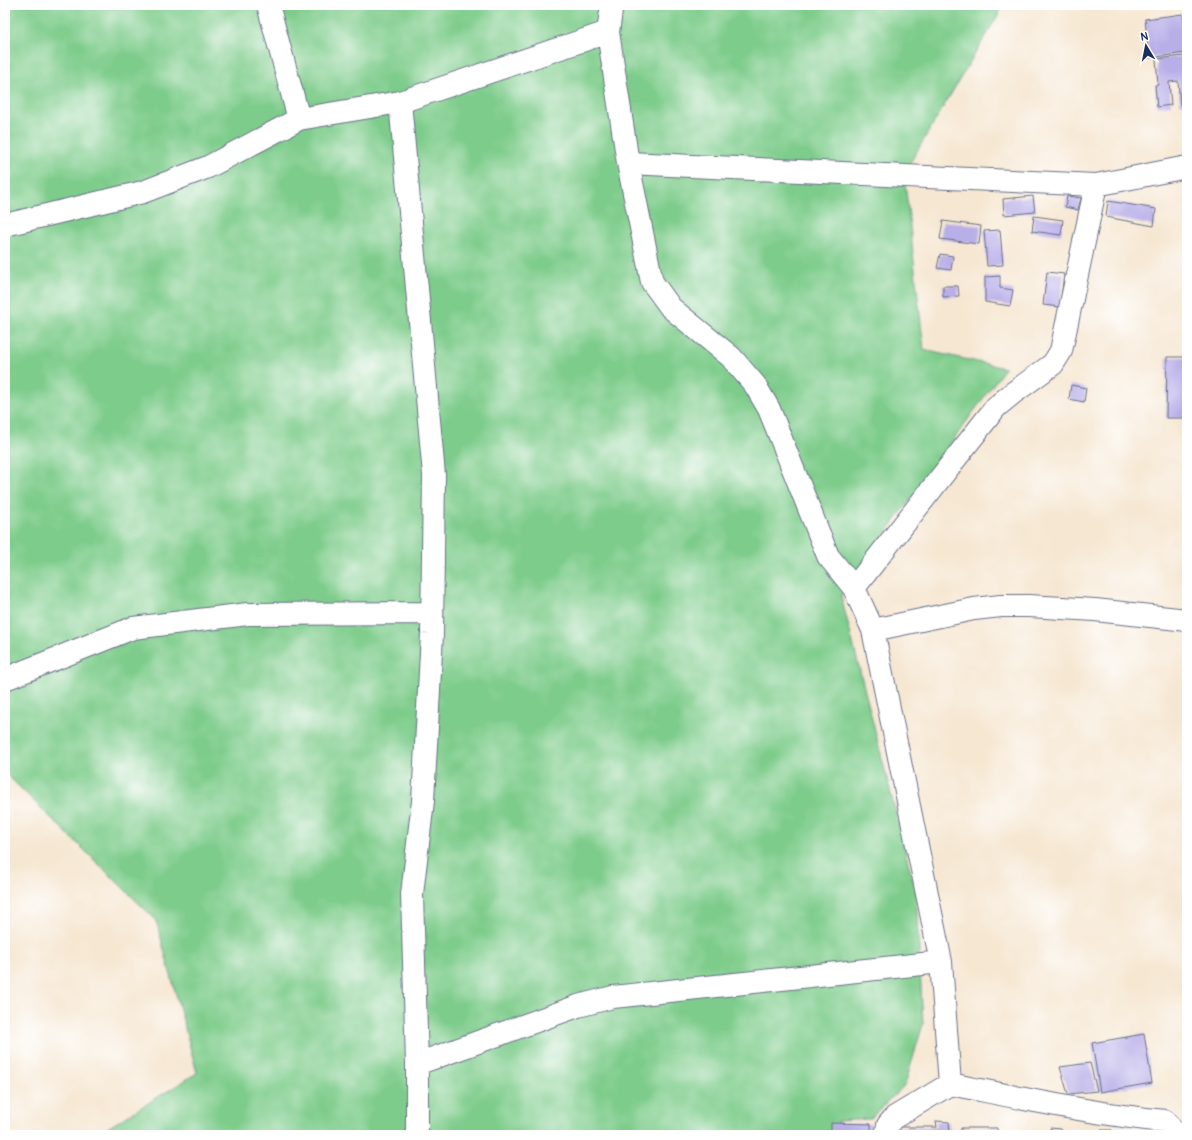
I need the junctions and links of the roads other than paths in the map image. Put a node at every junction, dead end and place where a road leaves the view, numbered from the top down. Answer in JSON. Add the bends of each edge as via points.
{"nodes":[{"id":1,"x":268,"y":5,"type":"edge"},
{"id":2,"x":612,"y":5,"type":"edge"},
{"id":3,"x":608,"y":32,"type":"junction"},
{"id":4,"x":400,"y":102,"type":"junction"},
{"id":5,"x":299,"y":119,"type":"junction"},
{"id":6,"x":628,"y":164,"type":"junction"},
{"id":7,"x":1187,"y":167,"type":"edge"},
{"id":8,"x":1096,"y":185,"type":"junction"},
{"id":9,"x":5,"y":225,"type":"edge"},
{"id":10,"x":854,"y":588,"type":"junction"},
{"id":11,"x":432,"y":613,"type":"junction"},
{"id":12,"x":1187,"y":620,"type":"edge"},
{"id":13,"x":873,"y":630,"type":"junction"},
{"id":14,"x":5,"y":679,"type":"edge"},
{"id":15,"x":941,"y":962,"type":"junction"},
{"id":16,"x":417,"y":1064,"type":"junction"},
{"id":17,"x":950,"y":1084,"type":"junction"},
{"id":18,"x":1187,"y":1122,"type":"edge"},
{"id":19,"x":1171,"y":1128,"type":"edge"},
{"id":20,"x":417,"y":1135,"type":"edge"},
{"id":21,"x":886,"y":1135,"type":"edge"}],
"edges":[{"from":1,"to":5,"type":"street"},
{"from":2,"to":3,"type":"street"},
{"from":3,"to":4,"type":"street"},
{"from":3,"to":6,"type":"street"},
{"from":4,"to":5,"type":"street"},
{"from":4,"to":11,"type":"street","via":[[434,475]]},
{"from":5,"to":9,"type":"street","via":[[208,167],[143,192]]},
{"from":6,"to":8,"type":"street"},
{"from":6,"to":10,"type":"street","via":[[652,282],[671,308],[731,357],[755,385],[768,409],[828,556]]},
{"from":7,"to":8,"type":"street"},
{"from":8,"to":10,"type":"street","via":[[1061,351],[1053,364],[996,407]]},
{"from":10,"to":13,"type":"street"},
{"from":11,"to":14,"type":"street","via":[[248,614],[133,628]]},
{"from":11,"to":16,"type":"street","via":[[423,801],[412,894]]},
{"from":12,"to":13,"type":"street","via":[[1088,610],[1001,606],[974,609]]},
{"from":13,"to":15,"type":"street"},
{"from":15,"to":16,"type":"street","via":[[613,997],[578,1006]]},
{"from":15,"to":17,"type":"street"},
{"from":16,"to":20,"type":"street"},
{"from":17,"to":19,"type":"street","via":[[1133,1118]]},
{"from":17,"to":21,"type":"street","via":[[895,1118],[888,1125]]},
{"from":18,"to":19,"type":"street"}]}
